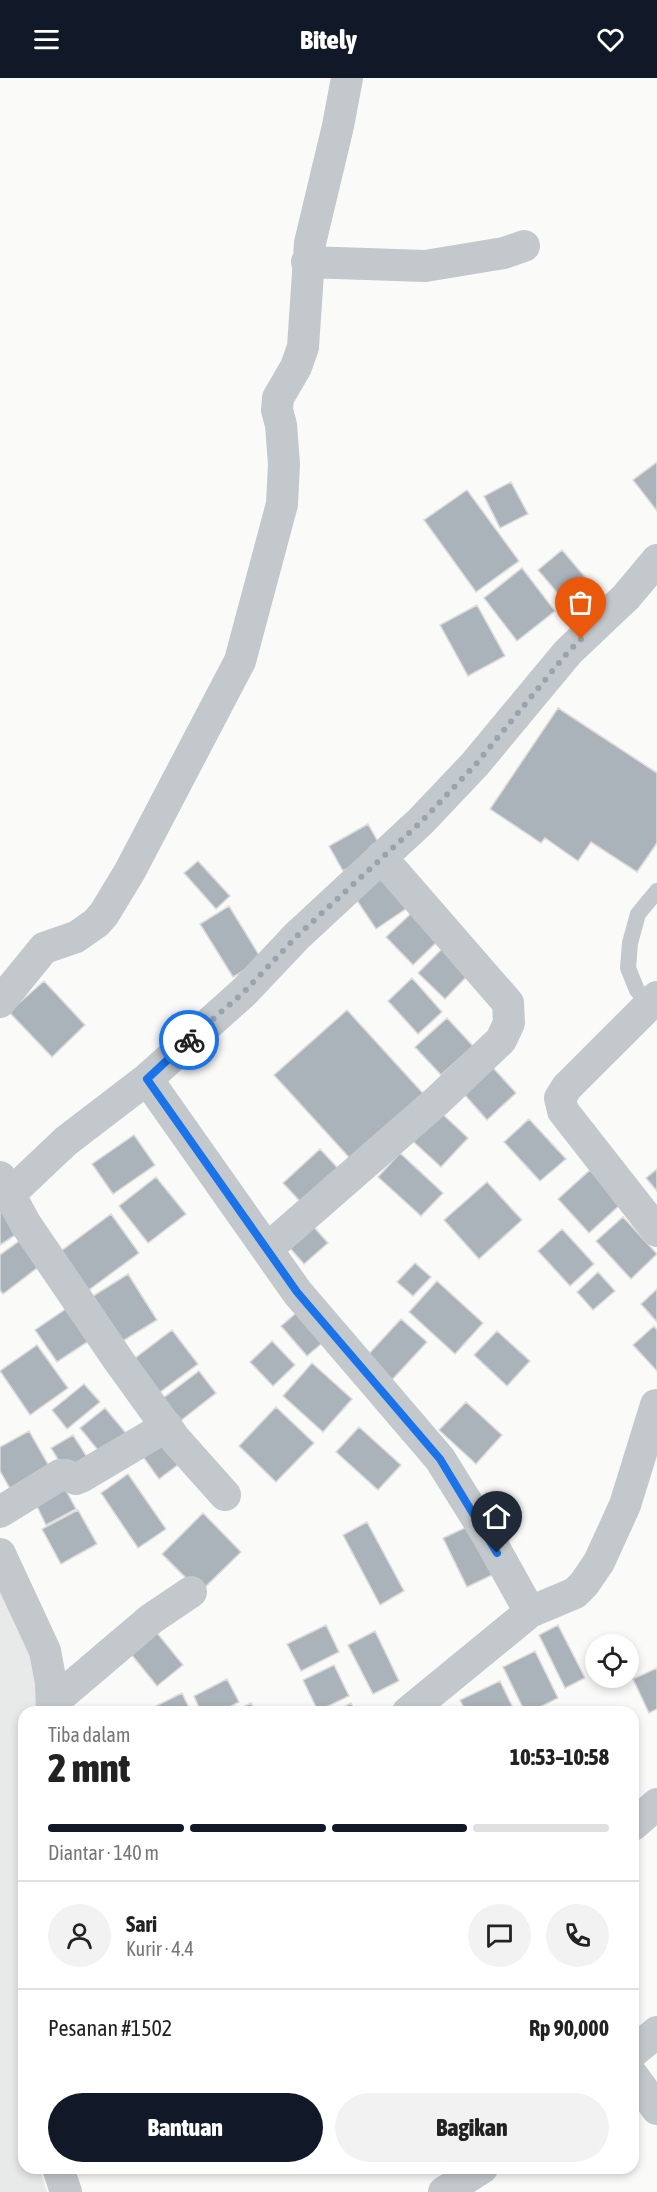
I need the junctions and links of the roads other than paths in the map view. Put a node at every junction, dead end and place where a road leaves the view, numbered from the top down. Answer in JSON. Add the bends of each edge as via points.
{"nodes":[{"id":1,"x":347,"y":78,"type":"edge"},
{"id":2,"x":524,"y":246,"type":"dead end"},
{"id":3,"x":307,"y":262,"type":"junction"},
{"id":4,"x":657,"y":560,"type":"edge"},
{"id":5,"x":381,"y":857,"type":"junction"},
{"id":6,"x":657,"y":891,"type":"edge"},
{"id":7,"x":654,"y":1001,"type":"edge"},
{"id":8,"x":0,"y":1002,"type":"edge"},
{"id":9,"x":147,"y":1079,"type":"junction"},
{"id":10,"x":5,"y":1185,"type":"edge"},
{"id":11,"x":657,"y":1231,"type":"edge"},
{"id":12,"x":267,"y":1249,"type":"junction"},
{"id":13,"x":656,"y":1405,"type":"edge"},
{"id":14,"x":167,"y":1426,"type":"junction"},
{"id":15,"x":225,"y":1496,"type":"dead end"},
{"id":16,"x":0,"y":1512,"type":"edge"},
{"id":17,"x":0,"y":1554,"type":"edge"},
{"id":18,"x":190,"y":1592,"type":"dead end"},
{"id":19,"x":530,"y":1612,"type":"junction"},
{"id":20,"x":52,"y":1706,"type":"edge"},
{"id":21,"x":53,"y":1706,"type":"edge"},
{"id":22,"x":415,"y":1706,"type":"edge"},
{"id":23,"x":657,"y":1804,"type":"edge"},
{"id":24,"x":639,"y":1820,"type":"edge"},
{"id":25,"x":657,"y":2032,"type":"edge"},
{"id":26,"x":639,"y":2047,"type":"edge"},
{"id":27,"x":639,"y":2084,"type":"edge"},
{"id":28,"x":657,"y":2109,"type":"edge"},
{"id":29,"x":60,"y":2174,"type":"edge"},
{"id":30,"x":472,"y":2174,"type":"edge"},
{"id":31,"x":66,"y":2192,"type":"edge"},
{"id":32,"x":444,"y":2192,"type":"edge"}],
"edges":[{"from":1,"to":3,"type":"street"},
{"from":2,"to":3,"type":"street","via":[[424,266]]},
{"from":3,"to":8,"type":"street","via":[[303,347],[276,410],[284,464],[282,504],[240,661],[104,914],[76,937],[44,948]]},
{"from":4,"to":5,"type":"street","via":[[626,597],[568,652],[476,764]]},
{"from":5,"to":9,"type":"street","via":[[244,992]]},
{"from":5,"to":12,"type":"street","via":[[508,1003],[509,1023],[501,1040],[438,1100]]},
{"from":6,"to":7,"type":"lane","via":[[638,914],[628,968],[637,990]]},
{"from":7,"to":11,"type":"street","via":[[560,1098],[563,1111]]},
{"from":9,"to":10,"type":"street"},
{"from":9,"to":12,"type":"street"},
{"from":10,"to":14,"type":"street","via":[[25,1223]]},
{"from":12,"to":19,"type":"street","via":[[297,1292],[440,1459]]},
{"from":13,"to":19,"type":"street","via":[[625,1505],[599,1562],[575,1593]]},
{"from":14,"to":15,"type":"street"},
{"from":14,"to":16,"type":"street","via":[[81,1478],[60,1475]]},
{"from":17,"to":20,"type":"street","via":[[45,1651]]},
{"from":18,"to":21,"type":"street","via":[[151,1619]]},
{"from":19,"to":22,"type":"street"},
{"from":23,"to":24,"type":"street"},
{"from":25,"to":26,"type":"street"},
{"from":27,"to":28,"type":"street"},
{"from":29,"to":31,"type":"street"},
{"from":30,"to":32,"type":"street"}]}
